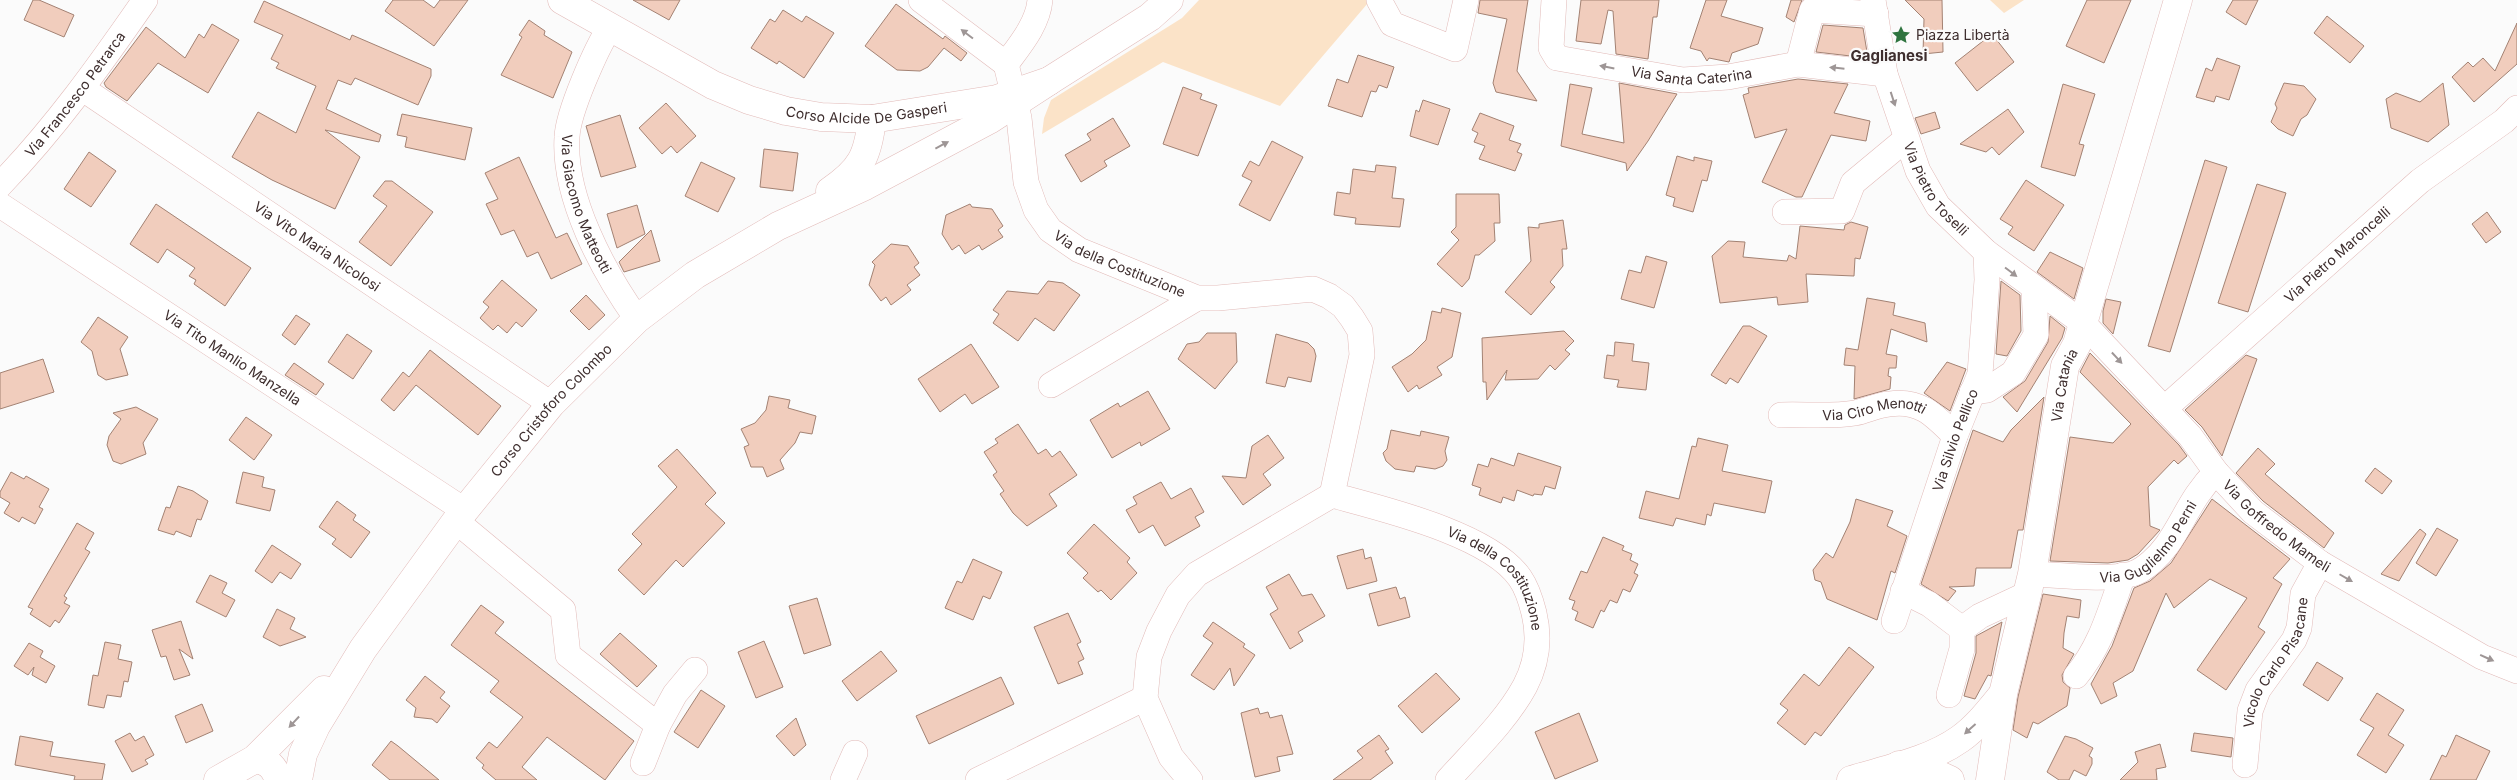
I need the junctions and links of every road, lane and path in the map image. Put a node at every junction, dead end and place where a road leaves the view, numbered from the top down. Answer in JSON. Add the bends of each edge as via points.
{"nodes":[{"id":1,"x":145,"y":0,"type":"edge"},
{"id":2,"x":562,"y":0,"type":"edge"},
{"id":3,"x":921,"y":0,"type":"edge"},
{"id":4,"x":1040,"y":0,"type":"edge"},
{"id":5,"x":1169,"y":0,"type":"edge"},
{"id":6,"x":1379,"y":0,"type":"edge"},
{"id":7,"x":1466,"y":0,"type":"edge"},
{"id":8,"x":1554,"y":0,"type":"edge"},
{"id":9,"x":2178,"y":0,"type":"edge"},
{"id":10,"x":1874,"y":7,"type":"edge"},
{"id":11,"x":598,"y":15,"type":"edge"},
{"id":12,"x":1006,"y":64,"type":"junction"},
{"id":13,"x":1798,"y":64,"type":"junction"},
{"id":14,"x":1885,"y":74,"type":"junction"},
{"id":15,"x":83,"y":89,"type":"junction"},
{"id":16,"x":1015,"y":98,"type":"junction"},
{"id":17,"x":2517,"y":108,"type":"edge"},
{"id":18,"x":916,"y":113,"type":"junction"},
{"id":19,"x":872,"y":119,"type":"junction"},
{"id":20,"x":1906,"y":139,"type":"junction"},
{"id":21,"x":0,"y":185,"type":"edge"},
{"id":22,"x":865,"y":186,"type":"junction"},
{"id":23,"x":0,"y":205,"type":"edge"},
{"id":24,"x":1785,"y":212,"type":"dead end"},
{"id":25,"x":788,"y":221,"type":"junction"},
{"id":26,"x":1986,"y":252,"type":"junction"},
{"id":27,"x":2034,"y":288,"type":"junction"},
{"id":28,"x":1197,"y":298,"type":"junction"},
{"id":29,"x":637,"y":319,"type":"junction"},
{"id":30,"x":2083,"y":323,"type":"junction"},
{"id":31,"x":1051,"y":384,"type":"dead end"},
{"id":32,"x":1972,"y":392,"type":"junction"},
{"id":33,"x":551,"y":404,"type":"junction"},
{"id":34,"x":2164,"y":409,"type":"junction"},
{"id":35,"x":1780,"y":415,"type":"dead end"},
{"id":36,"x":1955,"y":436,"type":"junction"},
{"id":37,"x":2216,"y":472,"type":"junction"},
{"id":38,"x":1332,"y":495,"type":"junction"},
{"id":39,"x":460,"y":516,"type":"junction"},
{"id":40,"x":2320,"y":563,"type":"junction"},
{"id":41,"x":2122,"y":575,"type":"junction"},
{"id":42,"x":2029,"y":584,"type":"junction"},
{"id":43,"x":1903,"y":591,"type":"junction"},
{"id":44,"x":1894,"y":621,"type":"dead end"},
{"id":45,"x":1962,"y":629,"type":"junction"},
{"id":46,"x":363,"y":649,"type":"junction"},
{"id":47,"x":695,"y":670,"type":"dead end"},
{"id":48,"x":2517,"y":671,"type":"edge"},
{"id":49,"x":2076,"y":676,"type":"dead end"},
{"id":50,"x":2003,"y":694,"type":"junction"},
{"id":51,"x":1949,"y":695,"type":"dead end"},
{"id":52,"x":1145,"y":698,"type":"junction"},
{"id":53,"x":658,"y":725,"type":"junction"},
{"id":54,"x":855,"y":754,"type":"dead end"},
{"id":55,"x":643,"y":763,"type":"dead end"},
{"id":56,"x":1899,"y":765,"type":"junction"},
{"id":57,"x":2245,"y":765,"type":"dead end"},
{"id":58,"x":252,"y":770,"type":"edge"},
{"id":59,"x":218,"y":780,"type":"edge"},
{"id":60,"x":280,"y":780,"type":"edge"},
{"id":61,"x":298,"y":780,"type":"edge"},
{"id":62,"x":843,"y":780,"type":"edge"},
{"id":63,"x":978,"y":780,"type":"edge"},
{"id":64,"x":1190,"y":780,"type":"edge"},
{"id":65,"x":1448,"y":780,"type":"edge"},
{"id":66,"x":1851,"y":780,"type":"edge"},
{"id":67,"x":1950,"y":780,"type":"edge"},
{"id":68,"x":1990,"y":780,"type":"edge"}],
"edges":[{"from":1,"to":15,"type":"street","name":"Via Francesco Petrarca"},
{"from":2,"to":11,"type":"main road","name":"Corso Alcide De Gasperi"},
{"from":12,"to":3,"type":"street","one_way":true},
{"from":4,"to":12,"type":"street","via":[[1040,10]]},
{"from":5,"to":16,"type":"main road","via":[[1150,17],[1049,81]]},
{"from":6,"to":7,"type":"street","via":[[1392,24],[1455,50]]},
{"from":13,"to":8,"type":"street","name":"Via Santa Caterina","one_way":true,"via":[[1728,77],[1682,80],[1557,58],[1551,48]]},
{"from":9,"to":30,"type":"main road","name":"Via Catania"},
{"from":10,"to":13,"type":"street","via":[[1812,10]]},
{"from":10,"to":14,"type":"street","name":"Via Pietro Toselli"},
{"from":11,"to":19,"type":"main road","name":"Corso Alcide De Gasperi","via":[[713,85],[749,100],[822,117]]},
{"from":11,"to":29,"type":"street","name":"Via Giacomo Matteotti","via":[[602,40],[574,110],[567,135],[567,158],[580,214],[599,259]]},
{"from":12,"to":16,"type":"street","name":"Via della Costituzione"},
{"from":14,"to":13,"type":"street","name":"Via Santa Caterina","one_way":true},
{"from":14,"to":20,"type":"street","name":"Via Pietro Toselli","one_way":true},
{"from":15,"to":21,"type":"street","name":"Via Francesco Petrarca","via":[[34,150]]},
{"from":15,"to":33,"type":"street","name":"Via Vito Maria Nicolosi"},
{"from":16,"to":18,"type":"main road","name":"Corso Alcide De Gasperi"},
{"from":22,"to":16,"type":"main road","one_way":true,"via":[[989,120]]},
{"from":16,"to":28,"type":"street","name":"Via della Costituzione","via":[[1026,182],[1036,210],[1050,230],[1079,250]]},
{"from":17,"to":34,"type":"street","name":"Via Pietro Maroncelli","via":[[2504,121],[2420,181]]},
{"from":18,"to":19,"type":"main road","name":"Corso Alcide De Gasperi"},
{"from":18,"to":22,"type":"main road","via":[[919,126],[909,147]]},
{"from":19,"to":25,"type":"main road","via":[[869,142],[860,166],[849,178]]},
{"from":20,"to":24,"type":"street","via":[[1853,183],[1842,211]]},
{"from":20,"to":26,"type":"street","name":"Via Pietro Toselli","via":[[1918,171],[1938,206]]},
{"from":22,"to":25,"type":"main road"},
{"from":23,"to":39,"type":"street","name":"Via Tito Manlio Manzella"},
{"from":25,"to":29,"type":"main road","name":"Corso Cristoforo Colombo","via":[[695,275]]},
{"from":26,"to":27,"type":"street","name":"Via Pietro Toselli","one_way":true},
{"from":26,"to":32,"type":"street","name":"Via Silvio Pellico","via":[[1980,374]]},
{"from":27,"to":30,"type":"street","name":"Via Pietro Toselli"},
{"from":27,"to":32,"type":"street","via":[[2036,335],[2013,373],[1987,390]]},
{"from":28,"to":31,"type":"street"},
{"from":28,"to":38,"type":"street","name":"Via della Costituzione","via":[[1313,289],[1343,306],[1352,318],[1360,331],[1362,355]]},
{"from":29,"to":33,"type":"main road","name":"Corso Cristoforo Colombo"},
{"from":30,"to":34,"type":"street","name":"Via Goffredo Mameli","one_way":true},
{"from":30,"to":42,"type":"main road","name":"Via Catania","via":[[2065,366]]},
{"from":32,"to":36,"type":"street","name":"Via Silvio Pellico"},
{"from":33,"to":39,"type":"main road","name":"Corso Cristoforo Colombo"},
{"from":34,"to":37,"type":"street","name":"Via Goffredo Mameli","via":[[2190,436]]},
{"from":35,"to":36,"type":"street","name":"Via Ciro Menotti","via":[[1854,413],[1889,404],[1905,404],[1933,414]]},
{"from":36,"to":43,"type":"street","name":"Via Silvio Pellico"},
{"from":37,"to":40,"type":"street","name":"Via Goffredo Mameli","via":[[2253,512]]},
{"from":37,"to":41,"type":"street","name":"Via Guglielmo Perni","via":[[2200,488],[2155,560],[2133,574]]},
{"from":38,"to":52,"type":"street","via":[[1197,574],[1184,588],[1159,631],[1150,657]]},
{"from":38,"to":65,"type":"street","name":"Via della Costituzione","via":[[1477,543],[1499,557],[1520,578],[1530,599],[1537,627],[1536,656],[1524,686],[1498,723]]},
{"from":39,"to":46,"type":"main road","name":"Corso Cristoforo Colombo"},
{"from":39,"to":53,"type":"street","name":"Via Tito Manlio Manzella","via":[[563,610],[568,655]]},
{"from":40,"to":48,"type":"street","name":"Via Goffredo Mameli","one_way":true,"via":[[2482,657]]},
{"from":40,"to":57,"type":"street","name":"Vicolo Carlo Pisacane","via":[[2303,594],[2299,628],[2294,640],[2258,690],[2250,711]]},
{"from":41,"to":42,"type":"street","name":"Via Guglielmo Perni"},
{"from":41,"to":49,"type":"street","via":[[2099,642]]},
{"from":42,"to":45,"type":"street"},
{"from":42,"to":50,"type":"main road","name":"Via Catania"},
{"from":43,"to":44,"type":"street","name":"Via Silvio Pellico"},
{"from":43,"to":45,"type":"street","via":[[1929,604]]},
{"from":45,"to":51,"type":"street","via":[[1962,649]]},
{"from":46,"to":58,"type":"main road","one_way":true},
{"from":46,"to":61,"type":"main road","via":[[316,726],[303,754]]},
{"from":47,"to":53,"type":"street","via":[[674,694]]},
{"from":50,"to":56,"type":"main road","one_way":true,"via":[[1960,739]]},
{"from":50,"to":68,"type":"main road","name":"Via Catania"},
{"from":52,"to":63,"type":"street"},
{"from":52,"to":64,"type":"street","via":[[1170,757]]},
{"from":53,"to":55,"type":"street"},
{"from":54,"to":62,"type":"street"},
{"from":56,"to":66,"type":"main road"},
{"from":56,"to":67,"type":"main road"},
{"from":58,"to":59,"type":"main road"},
{"from":58,"to":60,"type":"main road","via":[[264,760],[274,767]]}]}
